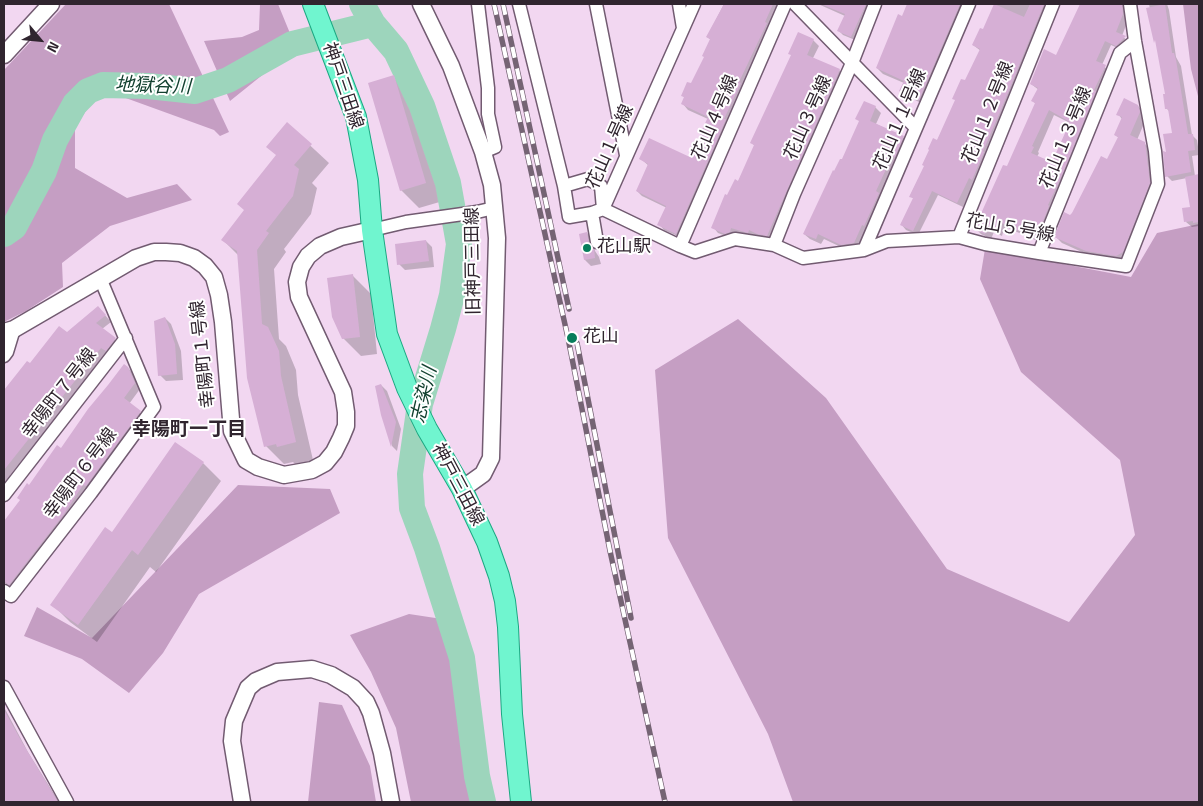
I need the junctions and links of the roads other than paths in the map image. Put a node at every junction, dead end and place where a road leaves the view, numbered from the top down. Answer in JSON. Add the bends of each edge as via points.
{"nodes":[{"id":1,"x":51,"y":4,"type":"edge"},
{"id":2,"x":421,"y":4,"type":"edge"},
{"id":3,"x":478,"y":4,"type":"edge"},
{"id":4,"x":518,"y":4,"type":"edge"},
{"id":5,"x":596,"y":4,"type":"edge"},
{"id":6,"x":679,"y":4,"type":"edge"},
{"id":7,"x":694,"y":4,"type":"edge"},
{"id":8,"x":785,"y":4,"type":"edge"},
{"id":9,"x":795,"y":4,"type":"edge"},
{"id":10,"x":875,"y":4,"type":"edge"},
{"id":11,"x":969,"y":4,"type":"edge"},
{"id":12,"x":1053,"y":4,"type":"edge"},
{"id":13,"x":1130,"y":4,"type":"edge"},
{"id":14,"x":314,"y":6,"type":"edge"},
{"id":15,"x":683,"y":28,"type":"junction"},
{"id":16,"x":1135,"y":41,"type":"junction"},
{"id":17,"x":4,"y":55,"type":"edge"},
{"id":18,"x":852,"y":63,"type":"junction"},
{"id":19,"x":916,"y":128,"type":"junction"},
{"id":20,"x":483,"y":152,"type":"junction"},
{"id":21,"x":626,"y":155,"type":"junction"},
{"id":22,"x":564,"y":186,"type":"junction"},
{"id":23,"x":494,"y":208,"type":"junction"},
{"id":24,"x":597,"y":211,"type":"junction"},
{"id":25,"x":372,"y":230,"type":"junction"},
{"id":26,"x":959,"y":236,"type":"junction"},
{"id":27,"x":597,"y":242,"type":"dead end"},
{"id":28,"x":774,"y":245,"type":"junction"},
{"id":29,"x":680,"y":246,"type":"junction"},
{"id":30,"x":864,"y":250,"type":"junction"},
{"id":31,"x":1039,"y":253,"type":"junction"},
{"id":32,"x":100,"y":278,"type":"junction"},
{"id":33,"x":9,"y":330,"type":"edge"},
{"id":34,"x":126,"y":338,"type":"junction"},
{"id":35,"x":4,"y":356,"type":"edge"},
{"id":36,"x":462,"y":489,"type":"junction"},
{"id":37,"x":4,"y":495,"type":"edge"},
{"id":38,"x":4,"y":591,"type":"edge"},
{"id":39,"x":4,"y":686,"type":"edge"},
{"id":40,"x":67,"y":802,"type":"edge"},
{"id":41,"x":242,"y":802,"type":"edge"},
{"id":42,"x":390,"y":802,"type":"edge"},
{"id":43,"x":521,"y":802,"type":"edge"}],
"edges":[{"from":1,"to":17,"type":"street"},
{"from":2,"to":20,"type":"street","name":"旧神戸三田線","via":[[451,66]]},
{"from":3,"to":20,"type":"street","via":[[488,114],[495,147]]},
{"from":4,"to":22,"type":"street","name":"花山１号線"},
{"from":5,"to":21,"type":"street"},
{"from":6,"to":15,"type":"street"},
{"from":7,"to":15,"type":"street","name":"花山１号線"},
{"from":8,"to":29,"type":"street","name":"花山４号線"},
{"from":9,"to":18,"type":"street"},
{"from":10,"to":18,"type":"street","name":"花山３号線"},
{"from":11,"to":19,"type":"street","name":"花山１１号線"},
{"from":12,"to":26,"type":"street","name":"花山１２号線"},
{"from":13,"to":16,"type":"street","name":"花山５号線"},
{"from":14,"to":25,"type":"main road","name":"神戸三田線","via":[[356,117],[368,180]]},
{"from":15,"to":21,"type":"street","name":"花山１号線"},
{"from":16,"to":31,"type":"street","name":"花山１３号線","via":[[1120,54]]},
{"from":16,"to":31,"type":"street","name":"花山５号線","via":[[1158,184],[1126,266]]},
{"from":18,"to":19,"type":"street"},
{"from":18,"to":28,"type":"street","name":"花山３号線"},
{"from":19,"to":30,"type":"street","name":"花山１１号線"},
{"from":20,"to":23,"type":"street","name":"旧神戸三田線"},
{"from":21,"to":24,"type":"street","name":"花山１号線"},
{"from":22,"to":24,"type":"street","name":"花山１号線","via":[[570,218]]},
{"from":22,"to":24,"type":"street","via":[[588,179],[601,186]]},
{"from":23,"to":25,"type":"street","name":"幸陽町１号線"},
{"from":23,"to":36,"type":"street","name":"旧神戸三田線","via":[[497,238],[491,458],[483,474]]},
{"from":24,"to":27,"type":"street"},
{"from":24,"to":29,"type":"street","name":"花山５号線"},
{"from":25,"to":32,"type":"street","name":"幸陽町１号線","via":[[320,246],[308,256],[301,268],[297,282],[299,297],[342,392],[346,426],[325,463],[297,474],[284,475],[258,467],[246,460],[238,447],[232,431],[219,295],[214,276],[205,266],[180,252],[154,252]]},
{"from":25,"to":36,"type":"main road","name":"神戸三田線","via":[[387,334],[406,388]]},
{"from":26,"to":30,"type":"street","name":"花山５号線","via":[[887,241]]},
{"from":26,"to":31,"type":"street","name":"花山５号線"},
{"from":28,"to":29,"type":"street","name":"花山５号線","via":[[735,239],[695,252]]},
{"from":28,"to":30,"type":"street","name":"花山５号線","via":[[804,258]]},
{"from":32,"to":33,"type":"street","name":"幸陽町１号線"},
{"from":32,"to":34,"type":"street","name":"幸陽町６号線"},
{"from":33,"to":35,"type":"street"},
{"from":34,"to":37,"type":"street","name":"幸陽町７号線"},
{"from":34,"to":38,"type":"street","name":"幸陽町６号線","via":[[154,407],[11,596]]},
{"from":36,"to":43,"type":"main road","name":"神戸三田線","via":[[493,559],[505,601]]},
{"from":39,"to":40,"type":"street"},
{"from":41,"to":42,"type":"street","via":[[232,741],[234,721],[248,688],[277,672],[312,669],[331,674],[353,688],[366,702],[382,753]]}]}
